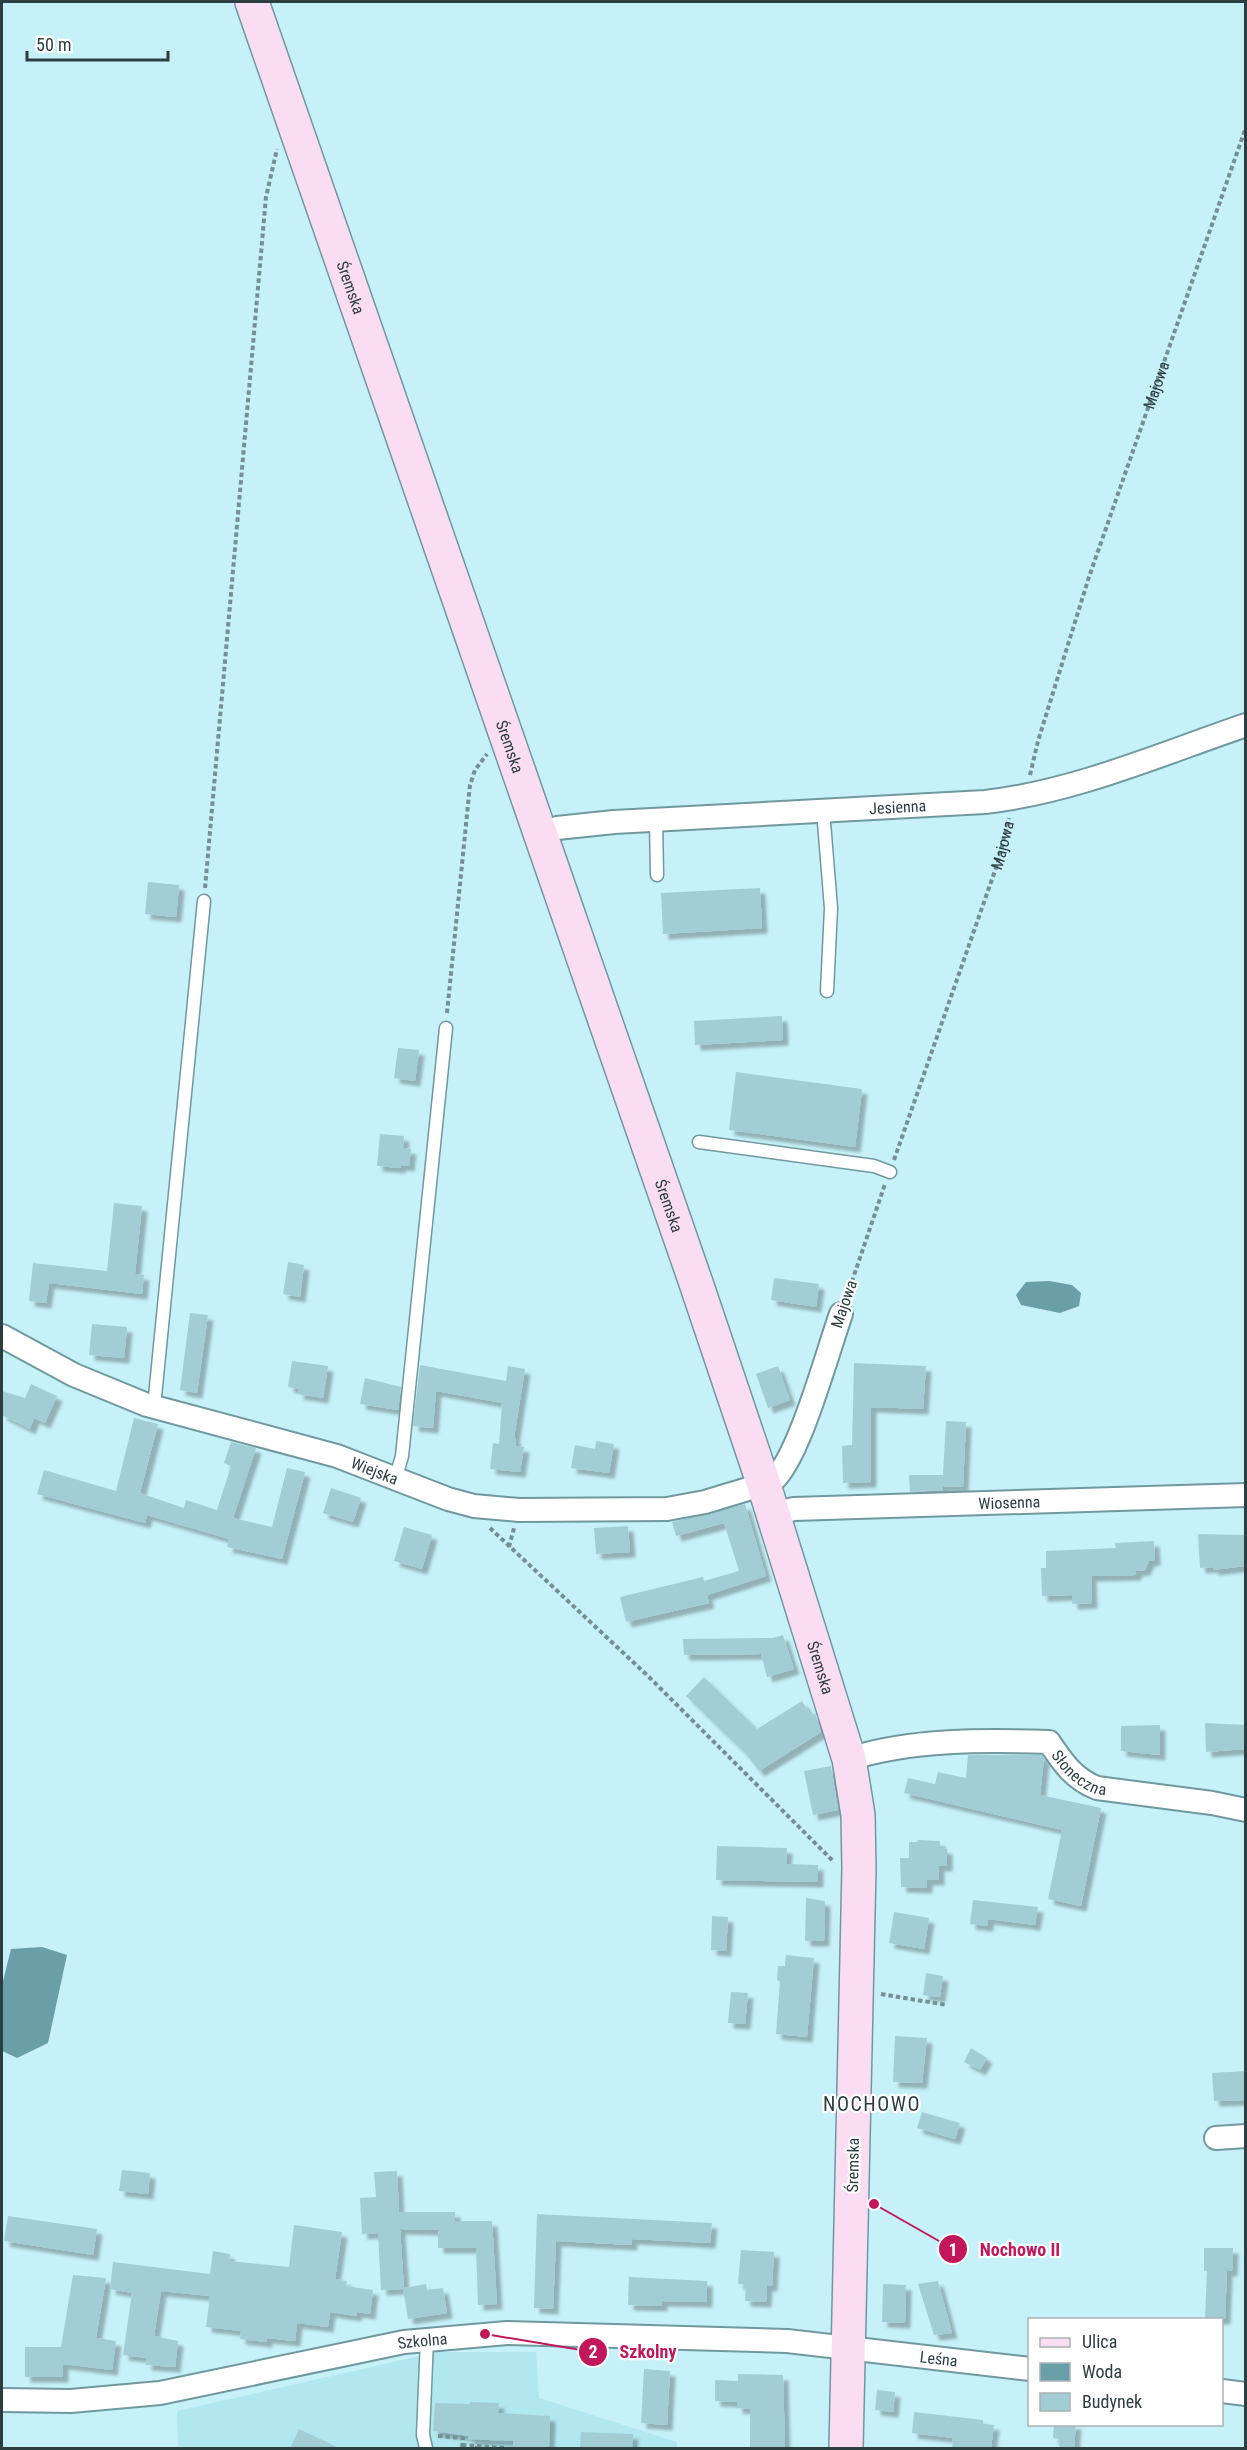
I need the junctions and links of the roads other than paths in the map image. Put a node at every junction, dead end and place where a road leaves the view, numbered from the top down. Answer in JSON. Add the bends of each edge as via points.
{"nodes":[{"id":1,"x":252,"y":2,"type":"edge"},
{"id":2,"x":1245,"y":725,"type":"edge"},
{"id":3,"x":823,"y":810,"type":"junction"},
{"id":4,"x":656,"y":820,"type":"junction"},
{"id":5,"x":539,"y":833,"type":"junction"},
{"id":6,"x":657,"y":875,"type":"dead end"},
{"id":7,"x":204,"y":901,"type":"road end"},
{"id":8,"x":827,"y":991,"type":"dead end"},
{"id":9,"x":446,"y":1028,"type":"road end"},
{"id":10,"x":699,"y":1142,"type":"dead end"},
{"id":11,"x":890,"y":1172,"type":"road end"},
{"id":12,"x":841,"y":1314,"type":"road end"},
{"id":13,"x":2,"y":1336,"type":"edge"},
{"id":14,"x":154,"y":1407,"type":"junction"},
{"id":15,"x":396,"y":1477,"type":"junction"},
{"id":16,"x":1245,"y":1495,"type":"edge"},
{"id":17,"x":768,"y":1499,"type":"junction"},
{"id":18,"x":849,"y":1759,"type":"junction"},
{"id":19,"x":1245,"y":1810,"type":"edge"},
{"id":20,"x":1245,"y":2136,"type":"edge"},
{"id":21,"x":1215,"y":2138,"type":"dead end"},
{"id":22,"x":427,"y":2339,"type":"junction"},
{"id":23,"x":849,"y":2348,"type":"junction"},
{"id":24,"x":1028,"y":2369,"type":"edge"},
{"id":25,"x":1223,"y":2391,"type":"edge"},
{"id":26,"x":1245,"y":2394,"type":"edge"},
{"id":27,"x":2,"y":2400,"type":"edge"},
{"id":28,"x":426,"y":2448,"type":"edge"},
{"id":29,"x":846,"y":2448,"type":"edge"}],
"edges":[{"from":1,"to":5,"type":"main road","name":"Śremska"},
{"from":2,"to":3,"type":"street","name":"Jesienna","via":[[1020,797]]},
{"from":3,"to":4,"type":"street","name":"Jesienna"},
{"from":3,"to":8,"type":"lane","via":[[831,908]]},
{"from":4,"to":5,"type":"street","name":"Jesienna","via":[[564,827]]},
{"from":4,"to":6,"type":"lane"},
{"from":5,"to":17,"type":"main road","name":"Śremska"},
{"from":7,"to":14,"type":"lane"},
{"from":9,"to":15,"type":"lane","via":[[402,1456]]},
{"from":10,"to":11,"type":"lane","via":[[874,1166]]},
{"from":12,"to":17,"type":"street","name":"Majowa","via":[[795,1445]]},
{"from":13,"to":14,"type":"street","name":"Wiejska","via":[[74,1375]]},
{"from":14,"to":15,"type":"street","name":"Wiejska","via":[[309,1448]]},
{"from":15,"to":17,"type":"street","name":"Wiejska","via":[[474,1506],[519,1510],[667,1509],[705,1502]]},
{"from":16,"to":17,"type":"street","name":"Wiosenna","via":[[794,1509]]},
{"from":17,"to":18,"type":"main road","name":"Śremska"},
{"from":18,"to":19,"type":"street","name":"Słoneczna","via":[[921,1744],[1050,1742],[1082,1783]]},
{"from":18,"to":23,"type":"main road","name":"Śremska","via":[[858,1815],[859,1868]]},
{"from":20,"to":21,"type":"street"},
{"from":22,"to":23,"type":"street","name":"Szkolna","via":[[536,2333],[766,2340]]},
{"from":22,"to":27,"type":"street","name":"Szkolna","via":[[355,2350],[160,2393],[71,2401]]},
{"from":22,"to":28,"type":"lane","via":[[423,2435]]},
{"from":23,"to":24,"type":"street","name":"Leśna"},
{"from":23,"to":29,"type":"main road","name":"Śremska"},
{"from":25,"to":26,"type":"street"}]}
